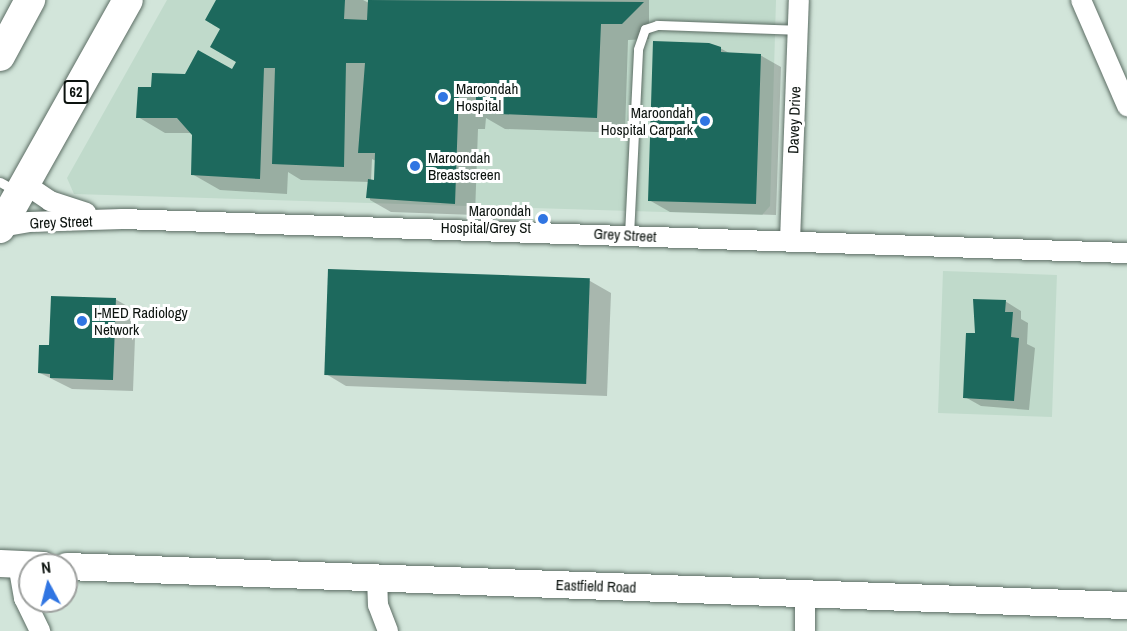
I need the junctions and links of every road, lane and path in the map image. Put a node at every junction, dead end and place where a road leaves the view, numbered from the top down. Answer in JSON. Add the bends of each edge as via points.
{"nodes":[{"id":1,"x":128,"y":0,"type":"edge"},
{"id":2,"x":799,"y":0,"type":"edge"},
{"id":3,"x":1082,"y":0,"type":"edge"},
{"id":4,"x":29,"y":1,"type":"edge"},
{"id":5,"x":798,"y":30,"type":"junction"},
{"id":6,"x":2,"y":50,"type":"edge"},
{"id":7,"x":1127,"y":106,"type":"edge"},
{"id":8,"x":14,"y":186,"type":"edge"},
{"id":9,"x":122,"y":219,"type":"junction"},
{"id":10,"x":0,"y":228,"type":"edge"},
{"id":11,"x":629,"y":235,"type":"junction"},
{"id":12,"x":790,"y":240,"type":"junction"},
{"id":13,"x":1127,"y":253,"type":"edge"},
{"id":14,"x":78,"y":566,"type":"edge"},
{"id":15,"x":377,"y":577,"type":"junction"},
{"id":16,"x":805,"y":594,"type":"junction"},
{"id":17,"x":1127,"y":605,"type":"edge"},
{"id":18,"x":31,"y":613,"type":"edge"},
{"id":19,"x":40,"y":631,"type":"edge"},
{"id":20,"x":388,"y":631,"type":"edge"},
{"id":21,"x":805,"y":631,"type":"edge"}],
"edges":[{"from":1,"to":8,"type":"main road","number":"62"},
{"from":2,"to":5,"type":"street","name":"Davey Drive"},
{"from":3,"to":7,"type":"street"},
{"from":4,"to":6,"type":"main road"},
{"from":5,"to":11,"type":"lane","via":[[657,25],[645,29],[638,49]]},
{"from":5,"to":12,"type":"street","name":"Davey Drive"},
{"from":8,"to":9,"type":"street","name":"Grey Street","via":[[64,208]]},
{"from":8,"to":10,"type":"main road","number":"62"},
{"from":9,"to":10,"type":"street","name":"Grey Street","via":[[28,222]]},
{"from":9,"to":11,"type":"street","name":"Grey Street"},
{"from":11,"to":12,"type":"street","name":"Grey Street"},
{"from":12,"to":13,"type":"street","name":"Grey Street"},
{"from":14,"to":15,"type":"main road","name":"Eastfield Road"},
{"from":15,"to":16,"type":"main road","name":"Eastfield Road"},
{"from":15,"to":20,"type":"street","via":[[378,605]]},
{"from":16,"to":17,"type":"main road","name":"Eastfield Road"},
{"from":16,"to":21,"type":"street"},
{"from":18,"to":19,"type":"street"}]}
